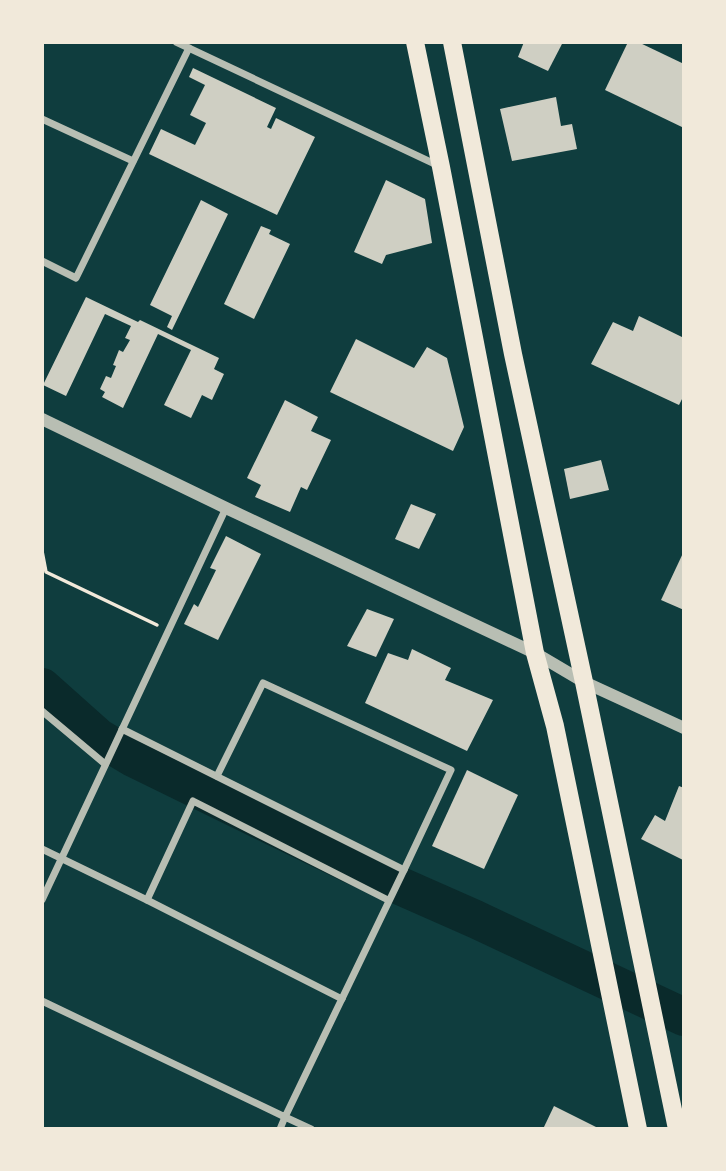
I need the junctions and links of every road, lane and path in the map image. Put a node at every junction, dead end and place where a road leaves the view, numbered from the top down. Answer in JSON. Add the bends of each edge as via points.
{"nodes":[{"id":1,"x":176,"y":42,"type":"edge"},
{"id":2,"x":415,"y":42,"type":"edge"},
{"id":3,"x":452,"y":42,"type":"edge"},
{"id":4,"x":189,"y":48,"type":"junction"},
{"id":5,"x":42,"y":119,"type":"edge"},
{"id":6,"x":133,"y":162,"type":"junction"},
{"id":7,"x":441,"y":167,"type":"junction"},
{"id":8,"x":42,"y":261,"type":"edge"},
{"id":9,"x":42,"y":419,"type":"edge"},
{"id":10,"x":226,"y":508,"type":"junction"},
{"id":11,"x":42,"y":551,"type":"edge"},
{"id":12,"x":169,"y":631,"type":"junction"},
{"id":13,"x":535,"y":653,"type":"junction"},
{"id":14,"x":584,"y":682,"type":"junction"},
{"id":15,"x":42,"y":711,"type":"edge"},
{"id":16,"x":684,"y":728,"type":"edge"},
{"id":17,"x":122,"y":729,"type":"junction"},
{"id":18,"x":105,"y":764,"type":"junction"},
{"id":19,"x":217,"y":776,"type":"junction"},
{"id":20,"x":42,"y":849,"type":"edge"},
{"id":21,"x":61,"y":858,"type":"junction"},
{"id":22,"x":404,"y":870,"type":"junction"},
{"id":23,"x":390,"y":896,"type":"junction"},
{"id":24,"x":42,"y":900,"type":"edge"},
{"id":25,"x":147,"y":900,"type":"junction"},
{"id":26,"x":342,"y":999,"type":"junction"},
{"id":27,"x":42,"y":1001,"type":"edge"},
{"id":28,"x":285,"y":1117,"type":"junction"},
{"id":29,"x":280,"y":1129,"type":"edge"},
{"id":30,"x":311,"y":1129,"type":"edge"},
{"id":31,"x":638,"y":1129,"type":"edge"},
{"id":32,"x":677,"y":1129,"type":"edge"}],
"edges":[{"from":1,"to":4,"type":"street"},
{"from":2,"to":7,"type":"highway"},
{"from":3,"to":14,"type":"highway"},
{"from":4,"to":6,"type":"street"},
{"from":4,"to":7,"type":"street"},
{"from":5,"to":6,"type":"street"},
{"from":6,"to":8,"type":"street","via":[[76,278]]},
{"from":7,"to":13,"type":"highway"},
{"from":9,"to":10,"type":"street"},
{"from":10,"to":12,"type":"street"},
{"from":10,"to":13,"type":"street"},
{"from":11,"to":12,"type":"path","via":[[46,572]]},
{"from":12,"to":17,"type":"street"},
{"from":13,"to":14,"type":"street"},
{"from":13,"to":31,"type":"highway","via":[[555,726]]},
{"from":14,"to":16,"type":"street"},
{"from":14,"to":32,"type":"highway"},
{"from":15,"to":18,"type":"street"},
{"from":17,"to":18,"type":"street"},
{"from":17,"to":19,"type":"street"},
{"from":18,"to":21,"type":"street"},
{"from":19,"to":22,"type":"street"},
{"from":19,"to":22,"type":"street","via":[[263,683],[451,771]]},
{"from":20,"to":21,"type":"street"},
{"from":21,"to":24,"type":"street"},
{"from":21,"to":25,"type":"street"},
{"from":22,"to":23,"type":"street"},
{"from":23,"to":25,"type":"street","via":[[193,801]]},
{"from":23,"to":26,"type":"street"},
{"from":25,"to":26,"type":"street"},
{"from":26,"to":28,"type":"street"},
{"from":27,"to":28,"type":"street"},
{"from":28,"to":29,"type":"street"},
{"from":28,"to":30,"type":"street"}]}
